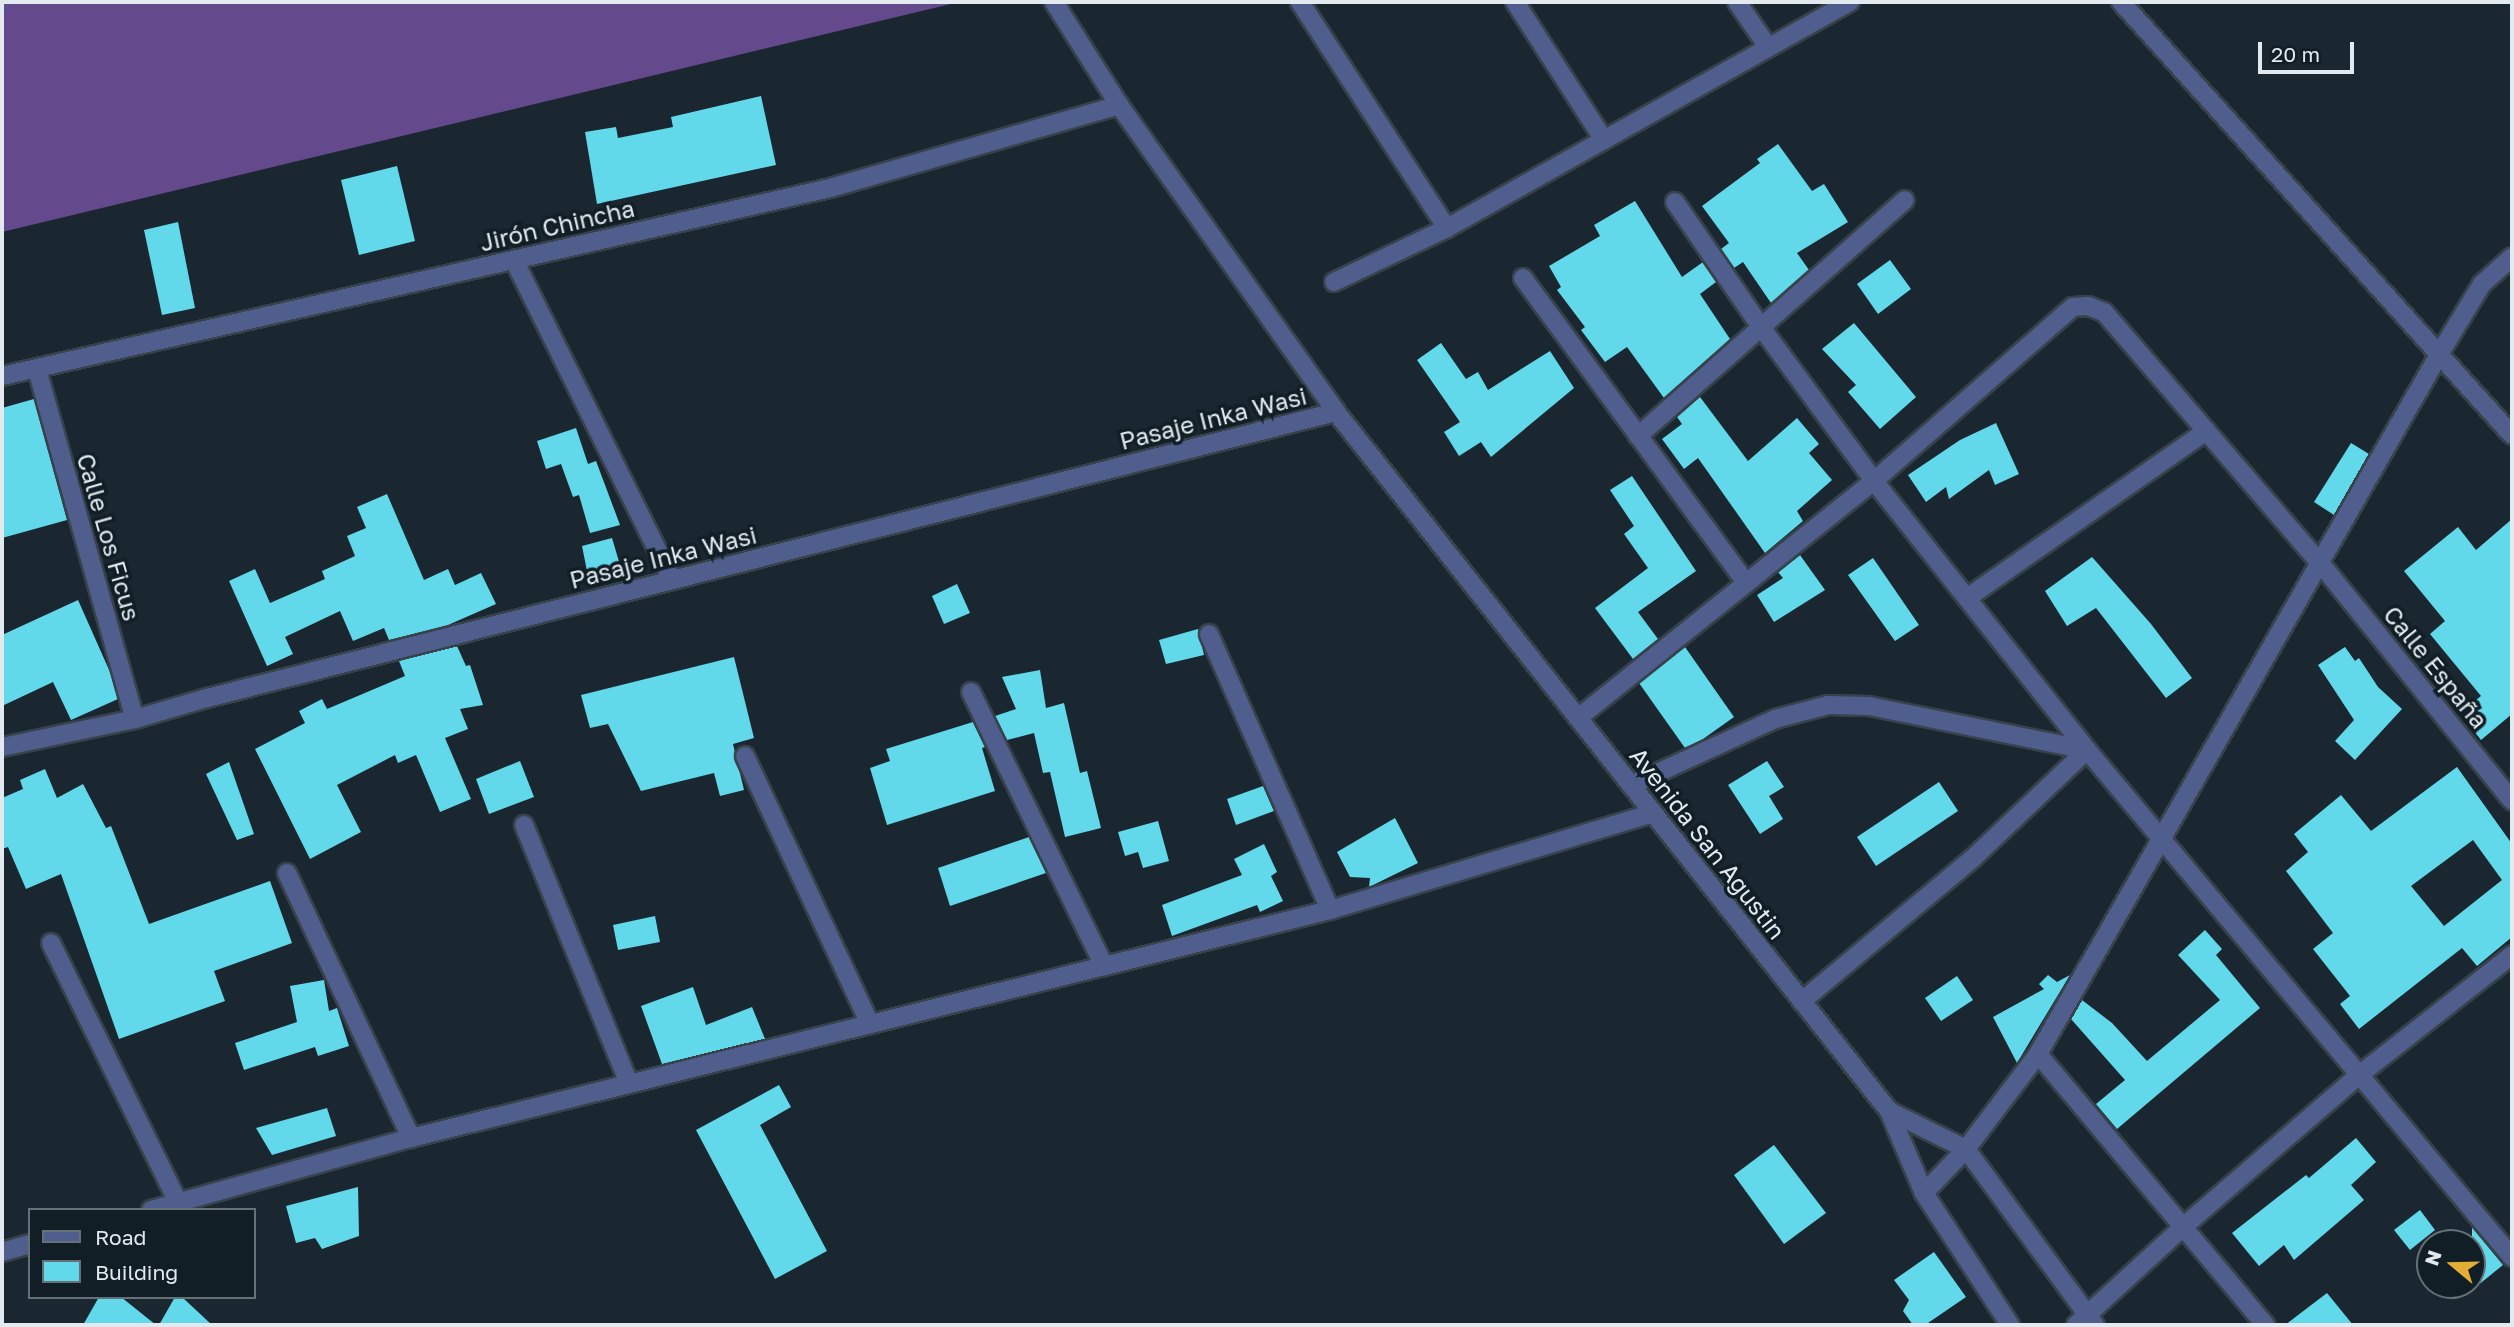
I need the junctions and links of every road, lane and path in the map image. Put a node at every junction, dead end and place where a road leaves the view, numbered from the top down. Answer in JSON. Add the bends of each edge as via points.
{"nodes":[{"id":1,"x":1054,"y":2,"type":"edge"},
{"id":2,"x":1300,"y":2,"type":"edge"},
{"id":3,"x":1515,"y":2,"type":"edge"},
{"id":4,"x":1738,"y":2,"type":"edge"},
{"id":5,"x":1850,"y":2,"type":"edge"},
{"id":6,"x":2121,"y":2,"type":"edge"},
{"id":7,"x":1768,"y":47,"type":"junction"},
{"id":8,"x":1119,"y":105,"type":"junction"},
{"id":9,"x":1604,"y":140,"type":"junction"},
{"id":10,"x":1905,"y":200,"type":"dead end"},
{"id":11,"x":1675,"y":202,"type":"dead end"},
{"id":12,"x":1447,"y":228,"type":"junction"},
{"id":13,"x":2512,"y":257,"type":"edge"},
{"id":14,"x":514,"y":260,"type":"junction"},
{"id":15,"x":1523,"y":278,"type":"dead end"},
{"id":16,"x":1334,"y":282,"type":"dead end"},
{"id":17,"x":1761,"y":327,"type":"junction"},
{"id":18,"x":2440,"y":353,"type":"junction"},
{"id":19,"x":37,"y":369,"type":"junction"},
{"id":20,"x":2,"y":376,"type":"edge"},
{"id":21,"x":1336,"y":412,"type":"junction"},
{"id":22,"x":2206,"y":431,"type":"junction"},
{"id":23,"x":2512,"y":435,"type":"edge"},
{"id":24,"x":1638,"y":436,"type":"junction"},
{"id":25,"x":1874,"y":481,"type":"junction"},
{"id":26,"x":2321,"y":564,"type":"junction"},
{"id":27,"x":673,"y":580,"type":"junction"},
{"id":28,"x":1746,"y":583,"type":"junction"},
{"id":29,"x":1967,"y":598,"type":"junction"},
{"id":30,"x":1209,"y":634,"type":"dead end"},
{"id":31,"x":971,"y":692,"type":"dead end"},
{"id":32,"x":1578,"y":718,"type":"junction"},
{"id":33,"x":135,"y":719,"type":"junction"},
{"id":34,"x":2,"y":747,"type":"edge"},
{"id":35,"x":2087,"y":750,"type":"junction"},
{"id":36,"x":745,"y":756,"type":"dead end"},
{"id":37,"x":1631,"y":785,"type":"junction"},
{"id":38,"x":2512,"y":801,"type":"edge"},
{"id":39,"x":1653,"y":813,"type":"junction"},
{"id":40,"x":524,"y":825,"type":"dead end"},
{"id":41,"x":2160,"y":839,"type":"junction"},
{"id":42,"x":287,"y":873,"type":"dead end"},
{"id":43,"x":1330,"y":910,"type":"junction"},
{"id":44,"x":51,"y":943,"type":"dead end"},
{"id":45,"x":2512,"y":955,"type":"edge"},
{"id":46,"x":1104,"y":966,"type":"junction"},
{"id":47,"x":1801,"y":1001,"type":"junction"},
{"id":48,"x":870,"y":1024,"type":"junction"},
{"id":49,"x":2038,"y":1054,"type":"junction"},
{"id":50,"x":2359,"y":1075,"type":"junction"},
{"id":51,"x":629,"y":1084,"type":"junction"},
{"id":52,"x":1889,"y":1111,"type":"junction"},
{"id":53,"x":411,"y":1138,"type":"junction"},
{"id":54,"x":1966,"y":1149,"type":"junction"},
{"id":55,"x":1924,"y":1193,"type":"junction"},
{"id":56,"x":178,"y":1202,"type":"junction"},
{"id":57,"x":158,"y":1208,"type":"edge"},
{"id":58,"x":2183,"y":1227,"type":"junction"},
{"id":59,"x":28,"y":1245,"type":"edge"},
{"id":60,"x":2,"y":1252,"type":"edge"},
{"id":61,"x":2512,"y":1256,"type":"edge"},
{"id":62,"x":2086,"y":1322,"type":"edge"},
{"id":63,"x":2010,"y":1325,"type":"edge"},
{"id":64,"x":2264,"y":1325,"type":"edge"}],
"edges":[{"from":1,"to":8,"type":"street","name":"Avenida San Agustin"},
{"from":2,"to":12,"type":"street"},
{"from":3,"to":9,"type":"street"},
{"from":4,"to":7,"type":"street"},
{"from":5,"to":7,"type":"street"},
{"from":6,"to":18,"type":"street"},
{"from":7,"to":9,"type":"street"},
{"from":8,"to":14,"type":"street","name":"Jirón Chincha","via":[[830,188]]},
{"from":8,"to":21,"type":"street","name":"Avenida San Agustin"},
{"from":9,"to":12,"type":"street"},
{"from":10,"to":17,"type":"street"},
{"from":11,"to":17,"type":"street"},
{"from":12,"to":16,"type":"street"},
{"from":13,"to":18,"type":"street","via":[[2482,284]]},
{"from":14,"to":19,"type":"street","name":"Jirón Chincha"},
{"from":14,"to":27,"type":"street"},
{"from":15,"to":24,"type":"street"},
{"from":17,"to":24,"type":"street"},
{"from":17,"to":25,"type":"street"},
{"from":18,"to":23,"type":"street"},
{"from":18,"to":26,"type":"street"},
{"from":19,"to":20,"type":"street","name":"Jirón Chincha"},
{"from":19,"to":33,"type":"street","name":"Calle Los Ficus"},
{"from":21,"to":27,"type":"street","name":"Pasaje Inka Wasi"},
{"from":21,"to":32,"type":"street","name":"Avenida San Agustin"},
{"from":22,"to":25,"type":"street","name":"Calle España","via":[[2104,312],[2073,307]]},
{"from":22,"to":26,"type":"street","name":"Calle España"},
{"from":22,"to":29,"type":"street"},
{"from":24,"to":28,"type":"street"},
{"from":25,"to":28,"type":"street"},
{"from":25,"to":29,"type":"street"},
{"from":26,"to":38,"type":"street","name":"Calle España"},
{"from":26,"to":41,"type":"street"},
{"from":27,"to":33,"type":"street","name":"Pasaje Inka Wasi"},
{"from":28,"to":32,"type":"street"},
{"from":29,"to":35,"type":"street"},
{"from":30,"to":43,"type":"street"},
{"from":31,"to":46,"type":"street"},
{"from":32,"to":37,"type":"street","name":"Avenida San Agustin"},
{"from":33,"to":34,"type":"street","name":"Pasaje Inka Wasi"},
{"from":35,"to":37,"type":"street","via":[[1869,706],[1828,705],[1775,719]]},
{"from":35,"to":41,"type":"street"},
{"from":35,"to":47,"type":"street","via":[[1972,859]]},
{"from":36,"to":48,"type":"street"},
{"from":37,"to":39,"type":"street","name":"Avenida San Agustin"},
{"from":39,"to":43,"type":"street"},
{"from":39,"to":47,"type":"street","name":"Avenida San Agustin"},
{"from":40,"to":51,"type":"street"},
{"from":41,"to":49,"type":"street"},
{"from":41,"to":50,"type":"street"},
{"from":42,"to":53,"type":"street"},
{"from":43,"to":46,"type":"street"},
{"from":44,"to":56,"type":"street"},
{"from":45,"to":50,"type":"street"},
{"from":46,"to":48,"type":"street"},
{"from":47,"to":52,"type":"street","name":"Avenida San Agustin"},
{"from":48,"to":51,"type":"street"},
{"from":49,"to":54,"type":"street"},
{"from":49,"to":58,"type":"street"},
{"from":50,"to":58,"type":"street"},
{"from":50,"to":61,"type":"street"},
{"from":51,"to":53,"type":"street"},
{"from":52,"to":54,"type":"street"},
{"from":52,"to":55,"type":"street","name":"Avenida San Agustin"},
{"from":53,"to":56,"type":"street"},
{"from":54,"to":55,"type":"street"},
{"from":54,"to":62,"type":"street"},
{"from":55,"to":63,"type":"street","name":"Avenida San Agustin"},
{"from":56,"to":57,"type":"street"},
{"from":58,"to":62,"type":"street"},
{"from":58,"to":64,"type":"street"},
{"from":59,"to":60,"type":"street"}]}
